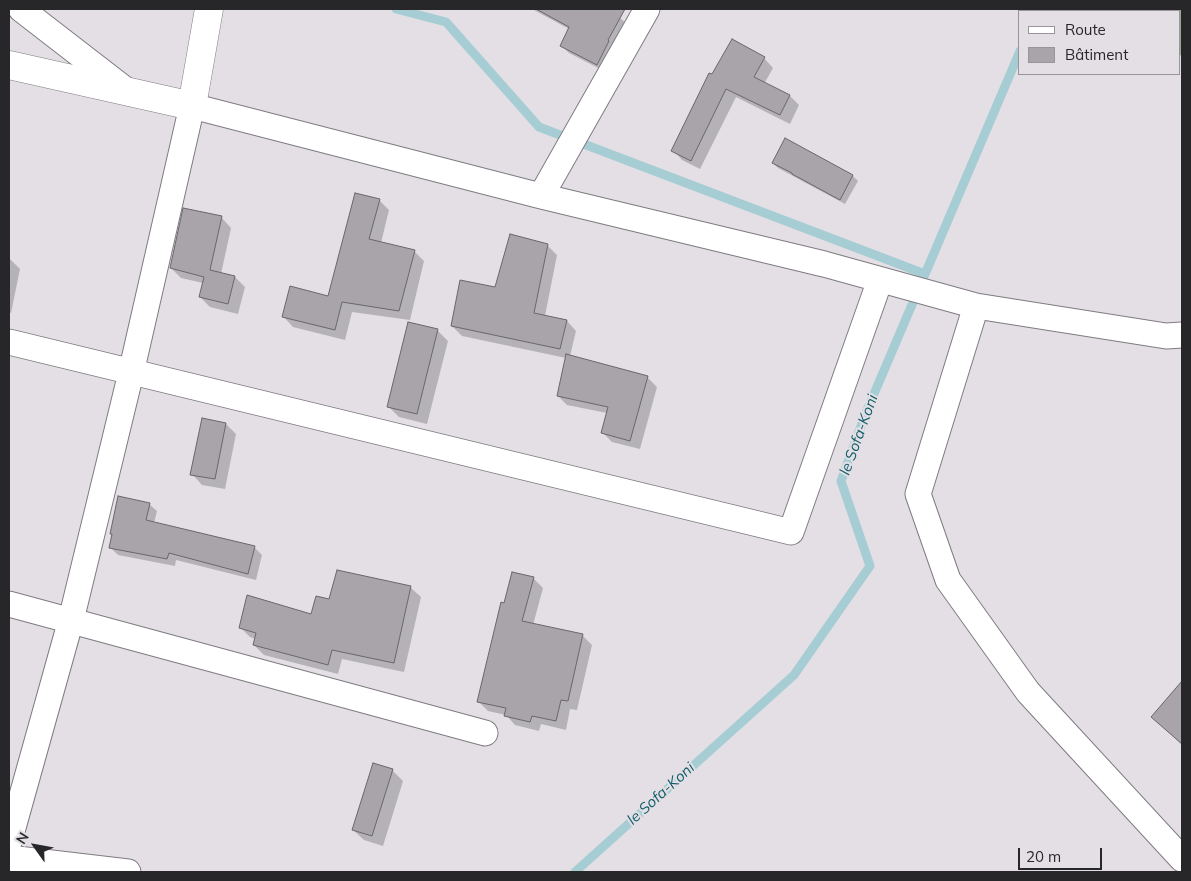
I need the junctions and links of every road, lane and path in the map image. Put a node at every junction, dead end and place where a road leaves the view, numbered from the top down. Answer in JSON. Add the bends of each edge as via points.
{"nodes":[{"id":1,"x":21,"y":9,"type":"edge"},
{"id":2,"x":209,"y":9,"type":"edge"},
{"id":3,"x":647,"y":9,"type":"edge"},
{"id":4,"x":9,"y":65,"type":"edge"},
{"id":5,"x":127,"y":91,"type":"junction"},
{"id":6,"x":192,"y":106,"type":"junction"},
{"id":7,"x":541,"y":196,"type":"junction"},
{"id":8,"x":880,"y":280,"type":"junction"},
{"id":9,"x":976,"y":306,"type":"junction"},
{"id":10,"x":1182,"y":335,"type":"edge"},
{"id":11,"x":9,"y":342,"type":"edge"},
{"id":12,"x":131,"y":373,"type":"junction"},
{"id":13,"x":9,"y":604,"type":"edge"},
{"id":14,"x":71,"y":620,"type":"junction"},
{"id":15,"x":485,"y":734,"type":"dead end"},
{"id":16,"x":9,"y":842,"type":"edge"},
{"id":17,"x":9,"y":858,"type":"edge"},
{"id":18,"x":1182,"y":859,"type":"edge"},
{"id":19,"x":128,"y":872,"type":"edge"}],
"edges":[{"from":1,"to":5,"type":"street"},
{"from":2,"to":6,"type":"street"},
{"from":3,"to":7,"type":"street"},
{"from":4,"to":5,"type":"street"},
{"from":5,"to":6,"type":"street"},
{"from":6,"to":7,"type":"street"},
{"from":6,"to":12,"type":"street"},
{"from":7,"to":8,"type":"street"},
{"from":8,"to":9,"type":"street"},
{"from":8,"to":12,"type":"street","via":[[791,532]]},
{"from":9,"to":10,"type":"street","via":[[1166,336]]},
{"from":9,"to":18,"type":"street","via":[[918,494],[948,580],[1028,692]]},
{"from":11,"to":12,"type":"street"},
{"from":12,"to":14,"type":"street"},
{"from":13,"to":14,"type":"street"},
{"from":14,"to":15,"type":"street"},
{"from":14,"to":16,"type":"street"},
{"from":17,"to":19,"type":"street"}]}
